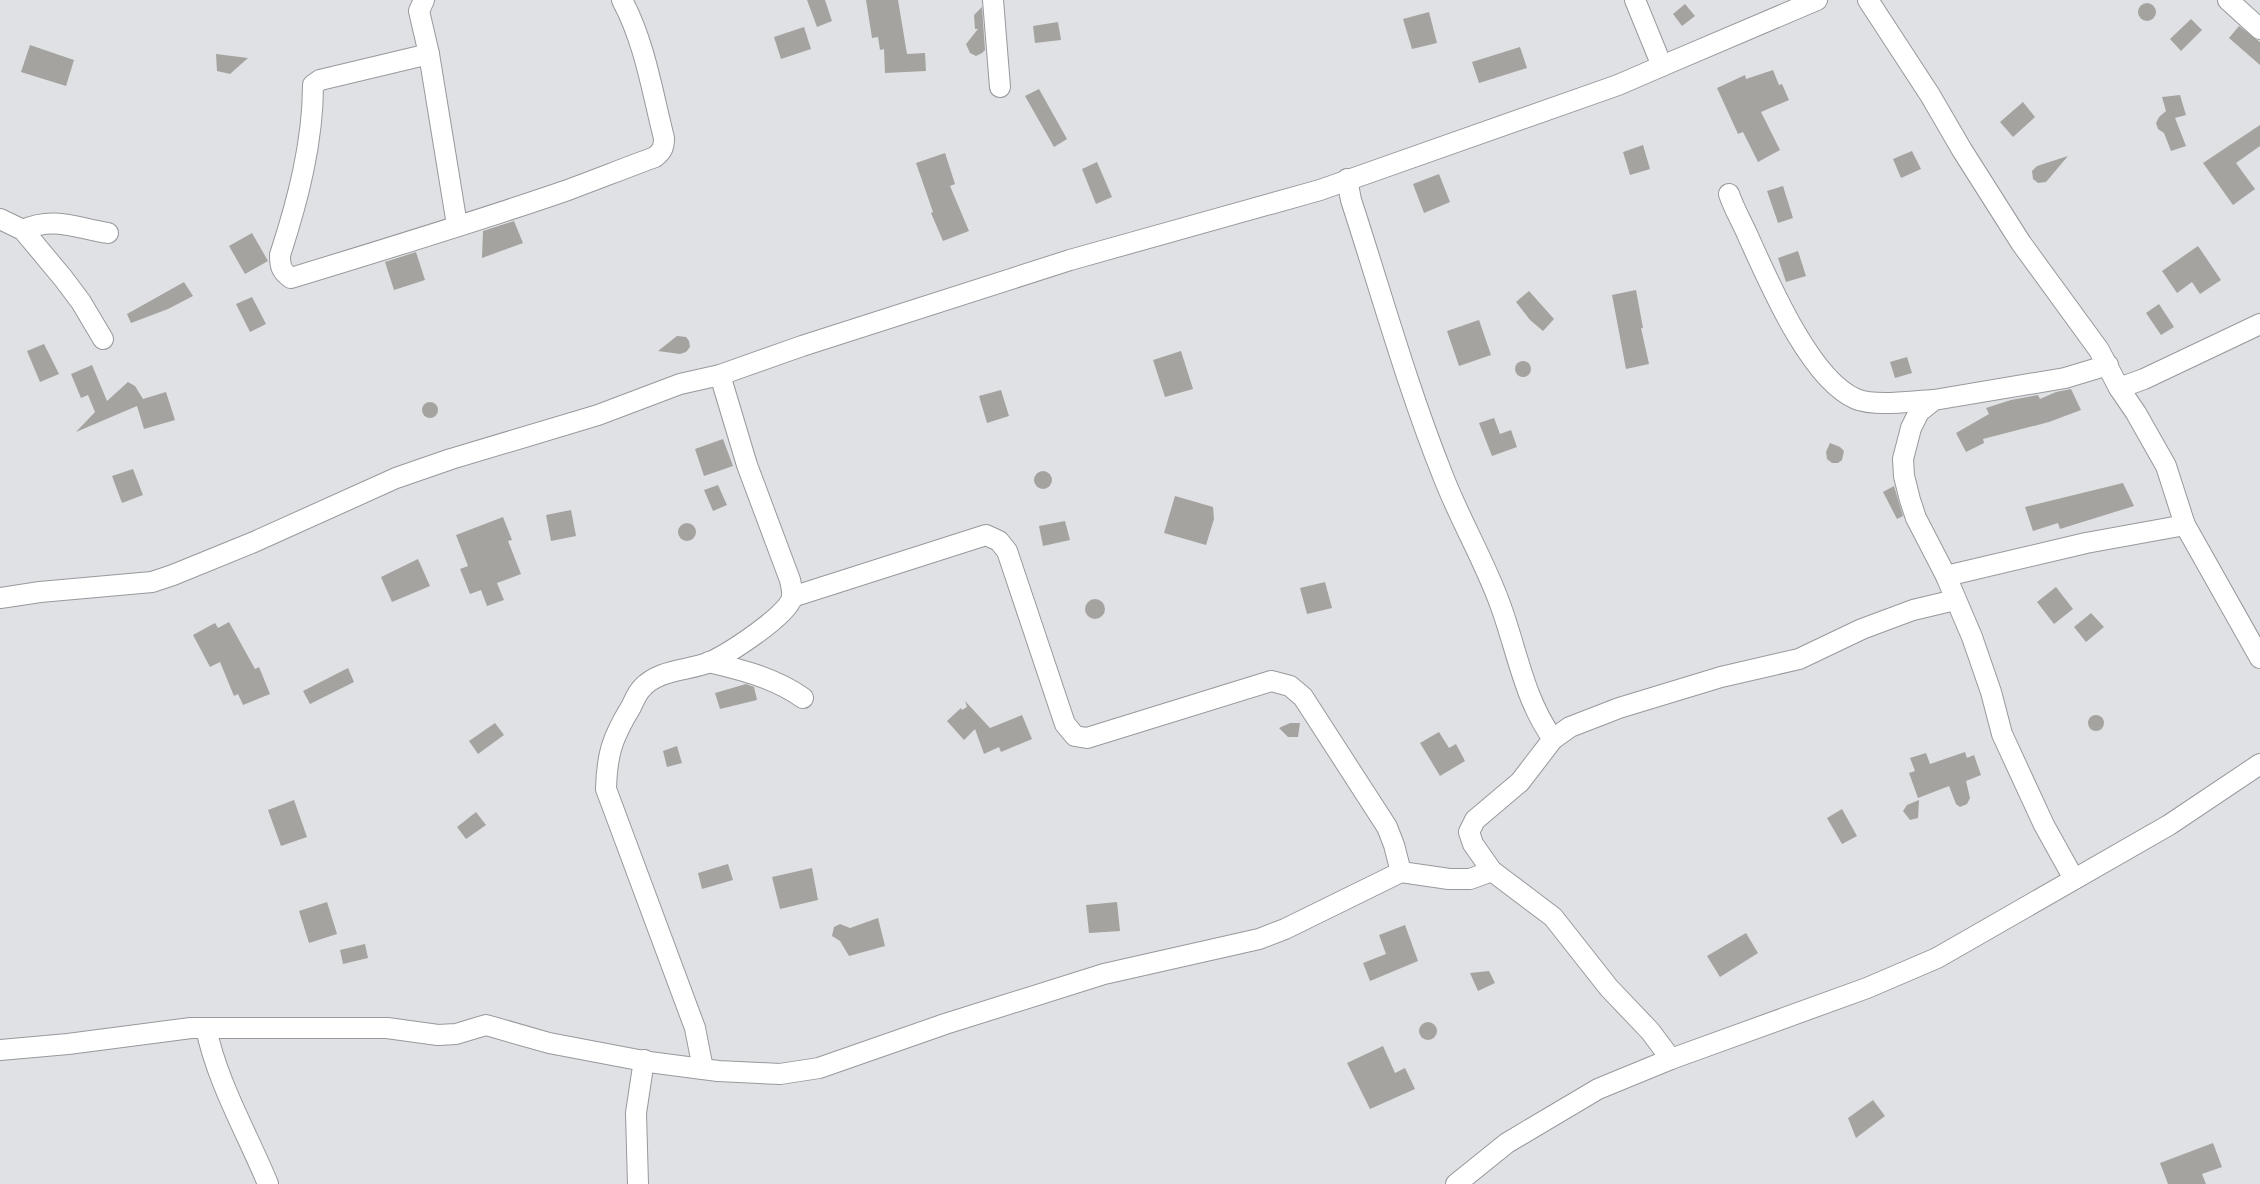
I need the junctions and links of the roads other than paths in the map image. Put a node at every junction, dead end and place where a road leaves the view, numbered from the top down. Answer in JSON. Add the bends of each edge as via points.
{"nodes":[{"id":1,"x":424,"y":0,"type":"edge"},
{"id":2,"x":622,"y":0,"type":"edge"},
{"id":3,"x":993,"y":0,"type":"edge"},
{"id":4,"x":1635,"y":0,"type":"edge"},
{"id":5,"x":1817,"y":0,"type":"edge"},
{"id":6,"x":1868,"y":0,"type":"edge"},
{"id":7,"x":2228,"y":0,"type":"edge"},
{"id":8,"x":2260,"y":29,"type":"edge"},
{"id":9,"x":429,"y":54,"type":"junction"},
{"id":10,"x":1662,"y":66,"type":"junction"},
{"id":11,"x":1000,"y":87,"type":"dead end"},
{"id":12,"x":1347,"y":179,"type":"junction"},
{"id":13,"x":1729,"y":194,"type":"dead end"},
{"id":14,"x":0,"y":219,"type":"edge"},
{"id":15,"x":457,"y":225,"type":"junction"},
{"id":16,"x":23,"y":230,"type":"junction"},
{"id":17,"x":108,"y":233,"type":"dead end"},
{"id":18,"x":2260,"y":324,"type":"edge"},
{"id":19,"x":103,"y":339,"type":"dead end"},
{"id":20,"x":2108,"y":365,"type":"junction"},
{"id":21,"x":720,"y":375,"type":"junction"},
{"id":22,"x":2119,"y":388,"type":"junction"},
{"id":23,"x":1934,"y":400,"type":"junction"},
{"id":24,"x":2185,"y":525,"type":"junction"},
{"id":25,"x":1946,"y":576,"type":"junction"},
{"id":26,"x":792,"y":597,"type":"junction"},
{"id":27,"x":0,"y":598,"type":"edge"},
{"id":28,"x":1955,"y":600,"type":"junction"},
{"id":29,"x":2260,"y":658,"type":"edge"},
{"id":30,"x":709,"y":662,"type":"junction"},
{"id":31,"x":803,"y":698,"type":"dead end"},
{"id":32,"x":1552,"y":739,"type":"junction"},
{"id":33,"x":2260,"y":764,"type":"edge"},
{"id":34,"x":1492,"y":871,"type":"junction"},
{"id":35,"x":1401,"y":872,"type":"junction"},
{"id":36,"x":2074,"y":879,"type":"junction"},
{"id":37,"x":206,"y":1028,"type":"junction"},
{"id":38,"x":0,"y":1050,"type":"edge"},
{"id":39,"x":1671,"y":1059,"type":"junction"},
{"id":40,"x":644,"y":1060,"type":"junction"},
{"id":41,"x":703,"y":1069,"type":"junction"},
{"id":42,"x":268,"y":1184,"type":"edge"},
{"id":43,"x":638,"y":1184,"type":"edge"},
{"id":44,"x":1456,"y":1184,"type":"edge"}],
"edges":[{"from":1,"to":9,"type":"street","via":[[419,11]]},
{"from":2,"to":15,"type":"street","via":[[644,52],[664,138],[661,152],[565,191]]},
{"from":3,"to":11,"type":"street"},
{"from":4,"to":10,"type":"street"},
{"from":5,"to":10,"type":"street"},
{"from":6,"to":20,"type":"street","via":[[2021,243]]},
{"from":7,"to":8,"type":"street"},
{"from":9,"to":15,"type":"street"},
{"from":9,"to":15,"type":"street","via":[[320,80],[313,85],[301,182],[280,265],[291,278]]},
{"from":10,"to":12,"type":"street","via":[[1618,85]]},
{"from":12,"to":21,"type":"street","via":[[1070,260]]},
{"from":12,"to":32,"type":"street","via":[[1424,427],[1500,604],[1527,692]]},
{"from":13,"to":23,"type":"street","via":[[1763,272],[1805,347],[1830,382],[1856,399]]},
{"from":14,"to":16,"type":"street"},
{"from":16,"to":17,"type":"street","via":[[49,222]]},
{"from":16,"to":19,"type":"street","via":[[81,302]]},
{"from":18,"to":22,"type":"street"},
{"from":20,"to":22,"type":"street"},
{"from":20,"to":23,"type":"street","via":[[2066,378]]},
{"from":21,"to":26,"type":"street","via":[[747,465],[790,580]]},
{"from":21,"to":27,"type":"street","via":[[680,384],[598,415],[396,478],[152,582]]},
{"from":22,"to":24,"type":"street","via":[[2166,466]]},
{"from":23,"to":25,"type":"street","via":[[1919,412],[1911,428],[1903,459],[1904,476],[1916,518]]},
{"from":24,"to":25,"type":"street","via":[[2086,543]]},
{"from":24,"to":29,"type":"street"},
{"from":25,"to":28,"type":"street"},
{"from":26,"to":30,"type":"street","via":[[783,611],[760,630]]},
{"from":26,"to":35,"type":"street","via":[[986,535],[999,541],[1006,551],[1065,724],[1075,736],[1087,738],[1270,681],[1290,686],[1303,697],[1387,827]]},
{"from":28,"to":32,"type":"street","via":[[1913,610],[1792,661],[1721,677],[1619,708],[1570,727]]},
{"from":28,"to":36,"type":"street","via":[[1976,648],[2002,734]]},
{"from":30,"to":31,"type":"street","via":[[786,686]]},
{"from":30,"to":41,"type":"street","via":[[664,675],[641,688],[615,733],[607,763],[606,789],[695,1028]]},
{"from":32,"to":34,"type":"street","via":[[1527,774],[1475,820],[1469,832]]},
{"from":33,"to":36,"type":"street","via":[[2169,825]]},
{"from":34,"to":35,"type":"street","via":[[1470,879]]},
{"from":34,"to":39,"type":"street","via":[[1554,918]]},
{"from":35,"to":41,"type":"street","via":[[1259,939],[1104,974],[819,1068],[780,1074]]},
{"from":36,"to":39,"type":"street","via":[[1937,958],[1868,988]]},
{"from":37,"to":38,"type":"street"},
{"from":37,"to":40,"type":"street","via":[[387,1028],[438,1035],[486,1025],[549,1043]]},
{"from":37,"to":42,"type":"street","via":[[218,1068]]},
{"from":39,"to":44,"type":"street","via":[[1598,1089],[1554,1114],[1507,1143]]},
{"from":40,"to":41,"type":"street"},
{"from":40,"to":43,"type":"street","via":[[636,1113]]}]}
